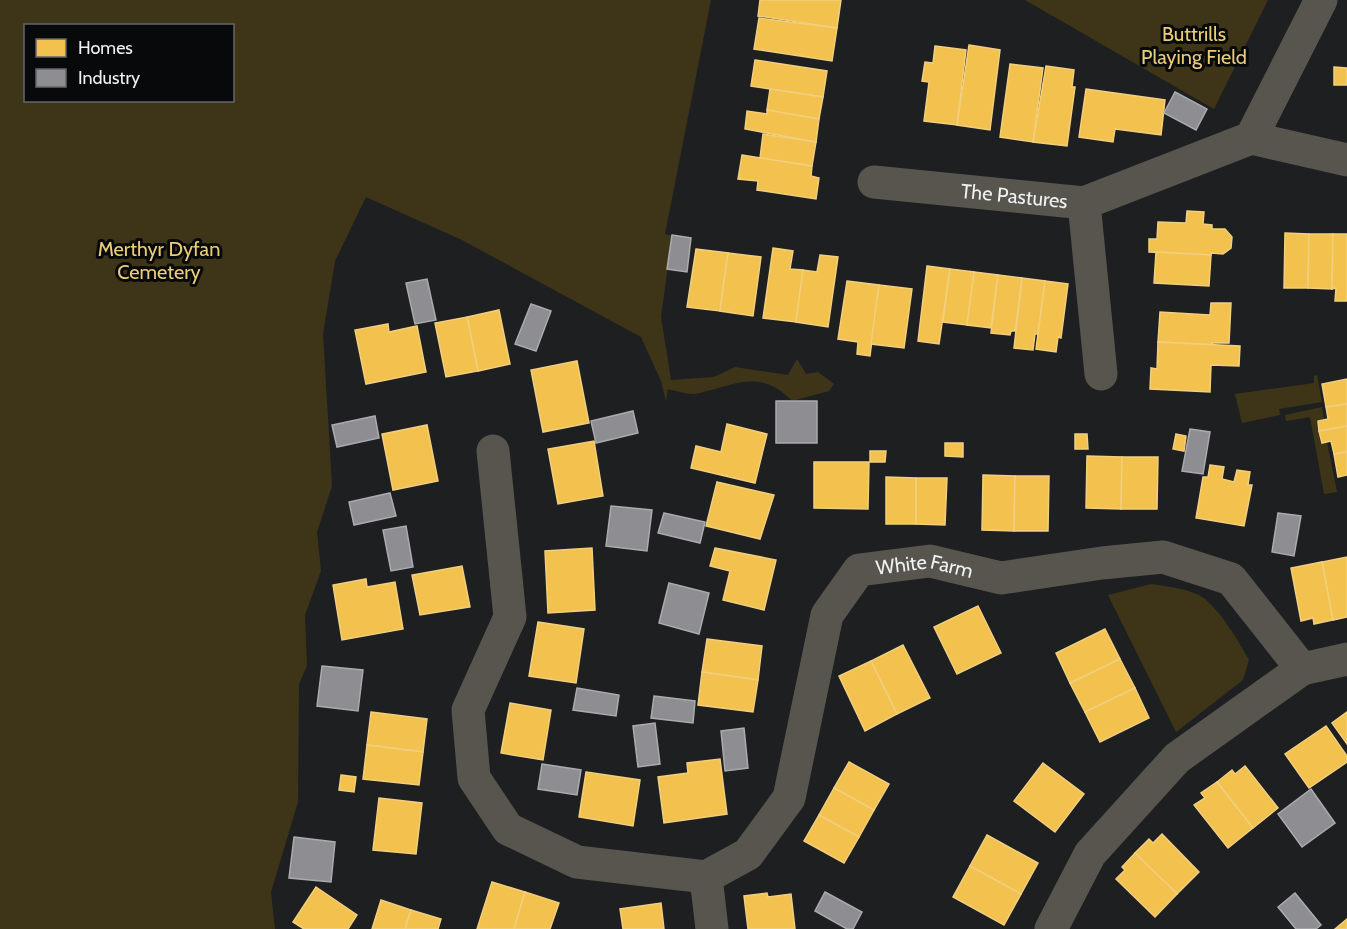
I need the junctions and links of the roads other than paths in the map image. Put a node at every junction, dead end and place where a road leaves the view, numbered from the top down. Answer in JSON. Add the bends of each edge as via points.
{"nodes":[{"id":1,"x":1321,"y":0,"type":"edge"},
{"id":2,"x":1251,"y":138,"type":"junction"},
{"id":3,"x":1347,"y":160,"type":"edge"},
{"id":4,"x":874,"y":182,"type":"dead end"},
{"id":5,"x":1084,"y":203,"type":"junction"},
{"id":6,"x":1101,"y":374,"type":"dead end"},
{"id":7,"x":493,"y":451,"type":"dead end"},
{"id":8,"x":1347,"y":659,"type":"edge"},
{"id":9,"x":1302,"y":669,"type":"junction"},
{"id":10,"x":706,"y":877,"type":"junction"},
{"id":11,"x":712,"y":929,"type":"edge"},
{"id":12,"x":1051,"y":929,"type":"edge"}],
"edges":[{"from":1,"to":2,"type":"street"},
{"from":2,"to":3,"type":"street"},
{"from":2,"to":5,"type":"street","name":"The Pastures"},
{"from":4,"to":5,"type":"street","name":"The Pastures"},
{"from":5,"to":6,"type":"street"},
{"from":7,"to":10,"type":"street","via":[[510,617],[468,710],[474,778],[508,829],[577,862]]},
{"from":8,"to":9,"type":"street"},
{"from":9,"to":10,"type":"street","name":"White Farm","via":[[1231,579],[1163,557],[1001,578],[930,561],[859,570],[827,615],[789,798],[748,854]]},
{"from":9,"to":12,"type":"street","via":[[1177,758],[1090,854]]},
{"from":10,"to":11,"type":"street"}]}
